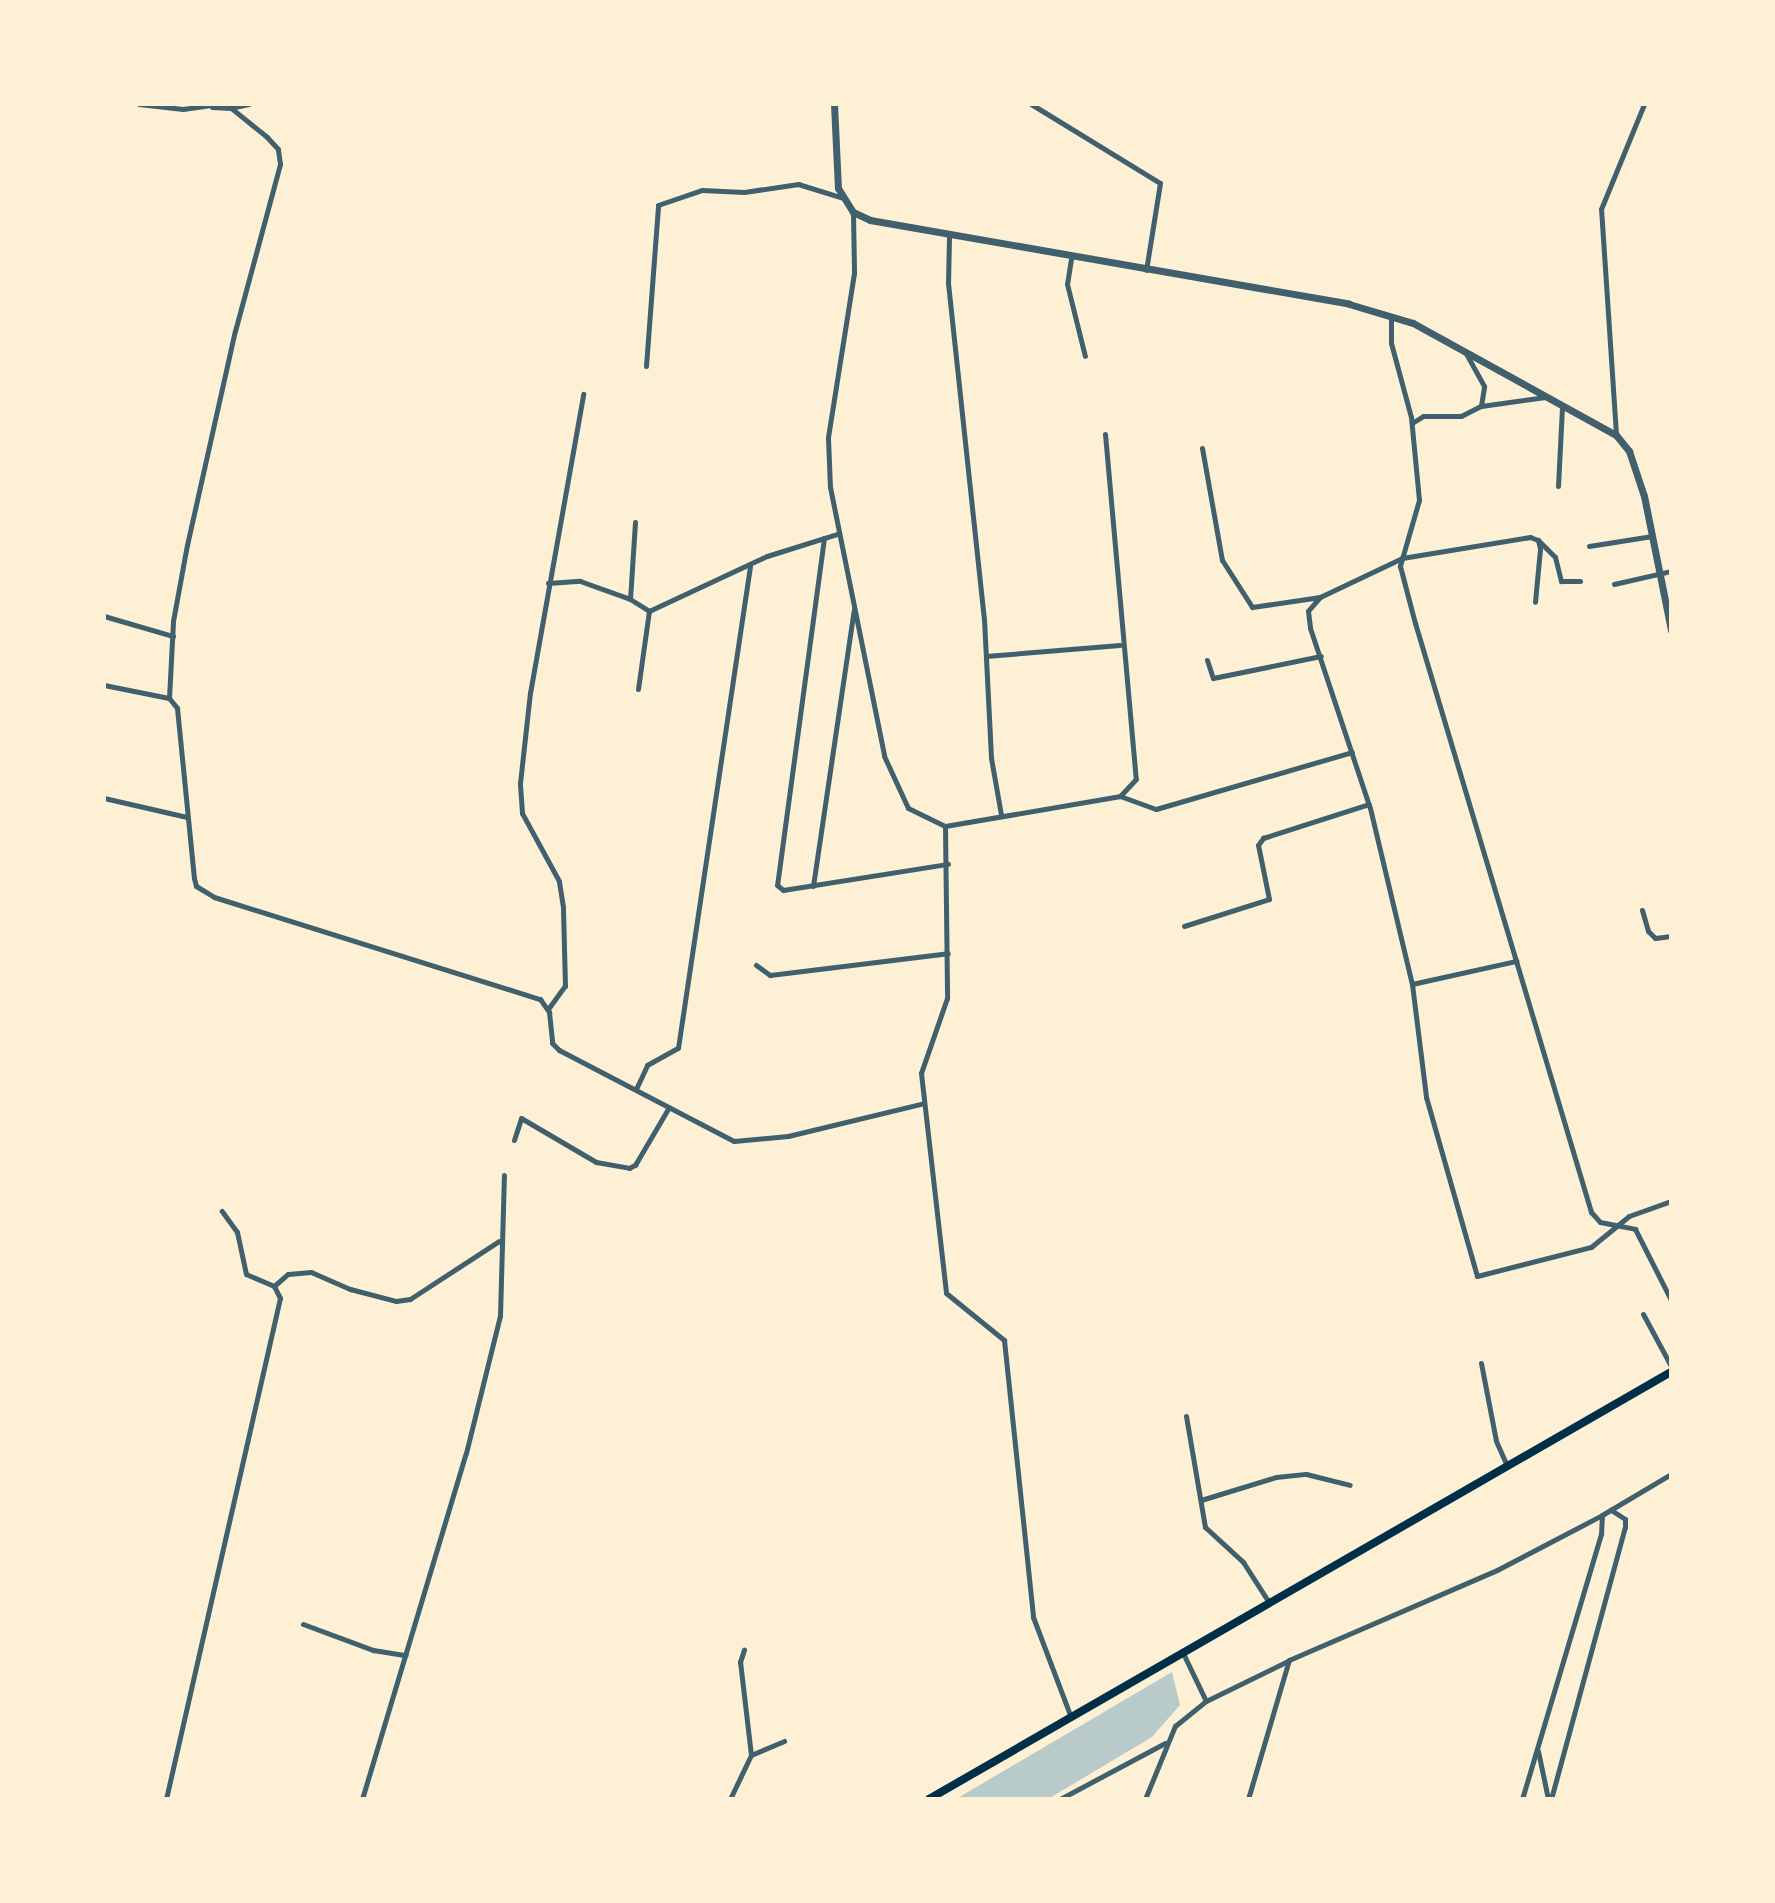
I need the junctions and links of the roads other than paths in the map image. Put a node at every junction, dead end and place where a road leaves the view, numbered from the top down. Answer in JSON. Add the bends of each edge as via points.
{"nodes":[{"id":1,"x":139,"y":104,"type":"edge"},
{"id":2,"x":249,"y":104,"type":"edge"},
{"id":3,"x":834,"y":104,"type":"edge"},
{"id":4,"x":1031,"y":104,"type":"edge"},
{"id":5,"x":1644,"y":104,"type":"edge"},
{"id":6,"x":213,"y":105,"type":"edge"},
{"id":7,"x":229,"y":108,"type":"junction"},
{"id":8,"x":844,"y":198,"type":"junction"},
{"id":9,"x":853,"y":212,"type":"junction"},
{"id":10,"x":949,"y":237,"type":"junction"},
{"id":11,"x":1071,"y":259,"type":"junction"},
{"id":12,"x":1146,"y":271,"type":"junction"},
{"id":13,"x":1391,"y":317,"type":"junction"},
{"id":14,"x":1465,"y":351,"type":"junction"},
{"id":15,"x":1085,"y":356,"type":"dead end"},
{"id":16,"x":646,"y":366,"type":"dead end"},
{"id":17,"x":583,"y":394,"type":"dead end"},
{"id":18,"x":1546,"y":397,"type":"junction"},
{"id":19,"x":1481,"y":406,"type":"junction"},
{"id":20,"x":1562,"y":406,"type":"junction"},
{"id":21,"x":1411,"y":424,"type":"junction"},
{"id":22,"x":1105,"y":434,"type":"dead end"},
{"id":23,"x":1616,"y":435,"type":"junction"},
{"id":24,"x":1202,"y":448,"type":"dead end"},
{"id":25,"x":1558,"y":486,"type":"dead end"},
{"id":26,"x":635,"y":522,"type":"dead end"},
{"id":27,"x":837,"y":534,"type":"junction"},
{"id":28,"x":1652,"y":536,"type":"junction"},
{"id":29,"x":824,"y":538,"type":"junction"},
{"id":30,"x":1538,"y":540,"type":"junction"},
{"id":31,"x":1589,"y":546,"type":"dead end"},
{"id":32,"x":1402,"y":558,"type":"junction"},
{"id":33,"x":750,"y":566,"type":"junction"},
{"id":34,"x":1671,"y":571,"type":"edge"},
{"id":35,"x":1659,"y":574,"type":"junction"},
{"id":36,"x":1580,"y":581,"type":"dead end"},
{"id":37,"x":548,"y":583,"type":"junction"},
{"id":38,"x":1614,"y":584,"type":"dead end"},
{"id":39,"x":1320,"y":597,"type":"junction"},
{"id":40,"x":630,"y":599,"type":"junction"},
{"id":41,"x":1535,"y":602,"type":"dead end"},
{"id":42,"x":855,"y":604,"type":"junction"},
{"id":43,"x":649,"y":611,"type":"junction"},
{"id":44,"x":104,"y":616,"type":"edge"},
{"id":45,"x":1671,"y":630,"type":"edge"},
{"id":46,"x":173,"y":636,"type":"junction"},
{"id":47,"x":1120,"y":645,"type":"junction"},
{"id":48,"x":986,"y":656,"type":"junction"},
{"id":49,"x":1321,"y":656,"type":"junction"},
{"id":50,"x":1207,"y":660,"type":"dead end"},
{"id":51,"x":104,"y":685,"type":"edge"},
{"id":52,"x":638,"y":689,"type":"dead end"},
{"id":53,"x":169,"y":698,"type":"junction"},
{"id":54,"x":1352,"y":752,"type":"junction"},
{"id":55,"x":1120,"y":796,"type":"junction"},
{"id":56,"x":104,"y":798,"type":"edge"},
{"id":57,"x":1369,"y":804,"type":"junction"},
{"id":58,"x":1001,"y":815,"type":"junction"},
{"id":59,"x":187,"y":817,"type":"junction"},
{"id":60,"x":945,"y":826,"type":"junction"},
{"id":61,"x":948,"y":864,"type":"junction"},
{"id":62,"x":813,"y":886,"type":"junction"},
{"id":63,"x":1642,"y":910,"type":"dead end"},
{"id":64,"x":1184,"y":926,"type":"dead end"},
{"id":65,"x":1671,"y":936,"type":"edge"},
{"id":66,"x":948,"y":953,"type":"junction"},
{"id":67,"x":1516,"y":961,"type":"junction"},
{"id":68,"x":756,"y":965,"type":"dead end"},
{"id":69,"x":1412,"y":984,"type":"junction"},
{"id":70,"x":548,"y":1009,"type":"junction"},
{"id":71,"x":636,"y":1089,"type":"junction"},
{"id":72,"x":924,"y":1103,"type":"junction"},
{"id":73,"x":669,"y":1107,"type":"junction"},
{"id":74,"x":514,"y":1140,"type":"dead end"},
{"id":75,"x":504,"y":1175,"type":"dead end"},
{"id":76,"x":1671,"y":1201,"type":"edge"},
{"id":77,"x":222,"y":1211,"type":"dead end"},
{"id":78,"x":1620,"y":1226,"type":"junction"},
{"id":79,"x":499,"y":1241,"type":"junction"},
{"id":80,"x":274,"y":1286,"type":"junction"},
{"id":81,"x":1671,"y":1300,"type":"edge"},
{"id":82,"x":1643,"y":1314,"type":"dead end"},
{"id":83,"x":1481,"y":1363,"type":"dead end"},
{"id":84,"x":1671,"y":1366,"type":"edge"},
{"id":85,"x":1671,"y":1372,"type":"edge"},
{"id":86,"x":1186,"y":1416,"type":"dead end"},
{"id":87,"x":1507,"y":1466,"type":"junction"},
{"id":88,"x":1671,"y":1474,"type":"edge"},
{"id":89,"x":1350,"y":1485,"type":"dead end"},
{"id":90,"x":1201,"y":1500,"type":"junction"},
{"id":91,"x":1610,"y":1510,"type":"junction"},
{"id":92,"x":1602,"y":1515,"type":"junction"},
{"id":93,"x":1268,"y":1601,"type":"junction"},
{"id":94,"x":303,"y":1624,"type":"dead end"},
{"id":95,"x":744,"y":1650,"type":"dead end"},
{"id":96,"x":1182,"y":1650,"type":"junction"},
{"id":97,"x":406,"y":1655,"type":"junction"},
{"id":98,"x":1289,"y":1660,"type":"junction"},
{"id":99,"x":1206,"y":1701,"type":"junction"},
{"id":100,"x":1070,"y":1715,"type":"junction"},
{"id":101,"x":784,"y":1741,"type":"dead end"},
{"id":102,"x":1165,"y":1743,"type":"junction"},
{"id":103,"x":1537,"y":1746,"type":"junction"},
{"id":104,"x":751,"y":1755,"type":"junction"},
{"id":105,"x":166,"y":1799,"type":"edge"},
{"id":106,"x":362,"y":1799,"type":"edge"},
{"id":107,"x":730,"y":1799,"type":"edge"},
{"id":108,"x":929,"y":1799,"type":"edge"},
{"id":109,"x":1060,"y":1799,"type":"edge"},
{"id":110,"x":1145,"y":1799,"type":"edge"},
{"id":111,"x":1248,"y":1799,"type":"edge"},
{"id":112,"x":1522,"y":1799,"type":"edge"},
{"id":113,"x":1550,"y":1799,"type":"edge"}],
"edges":[{"from":1,"to":6,"type":"street"},
{"from":2,"to":7,"type":"street"},
{"from":3,"to":8,"type":"street","via":[[833,162]]},
{"from":4,"to":12,"type":"street","via":[[1160,183]]},
{"from":5,"to":23,"type":"street","via":[[1601,209]]},
{"from":6,"to":7,"type":"street"},
{"from":7,"to":46,"type":"street","via":[[278,149],[280,164],[226,367]]},
{"from":8,"to":9,"type":"street"},
{"from":8,"to":16,"type":"street","via":[[798,184],[744,192],[693,191],[658,205]]},
{"from":9,"to":10,"type":"street","via":[[894,227]]},
{"from":9,"to":27,"type":"street","via":[[854,273],[828,438]]},
{"from":10,"to":11,"type":"street"},
{"from":10,"to":48,"type":"street","via":[[948,283]]},
{"from":11,"to":12,"type":"street"},
{"from":11,"to":15,"type":"street","via":[[1067,284]]},
{"from":12,"to":13,"type":"street","via":[[1266,288]]},
{"from":13,"to":14,"type":"street"},
{"from":13,"to":21,"type":"street","via":[[1391,343]]},
{"from":14,"to":18,"type":"street"},
{"from":14,"to":19,"type":"street","via":[[1484,386]]},
{"from":17,"to":37,"type":"street"},
{"from":18,"to":19,"type":"street"},
{"from":18,"to":20,"type":"street"},
{"from":19,"to":21,"type":"street","via":[[1461,416],[1423,416]]},
{"from":20,"to":23,"type":"street"},
{"from":20,"to":25,"type":"street"},
{"from":21,"to":32,"type":"street","via":[[1418,512]]},
{"from":22,"to":47,"type":"street"},
{"from":23,"to":28,"type":"street","via":[[1635,465]]},
{"from":24,"to":39,"type":"street","via":[[1222,560],[1247,604],[1259,609]]},
{"from":26,"to":40,"type":"street"},
{"from":27,"to":29,"type":"street"},
{"from":27,"to":42,"type":"street"},
{"from":28,"to":31,"type":"street"},
{"from":28,"to":35,"type":"street"},
{"from":29,"to":33,"type":"street"},
{"from":29,"to":62,"type":"street","via":[[777,876],[783,890]]},
{"from":30,"to":32,"type":"street","via":[[1515,538]]},
{"from":30,"to":36,"type":"street","via":[[1555,557],[1561,581]]},
{"from":30,"to":41,"type":"street"},
{"from":32,"to":39,"type":"street"},
{"from":32,"to":67,"type":"street","via":[[1415,623]]},
{"from":33,"to":43,"type":"street"},
{"from":33,"to":71,"type":"street","via":[[678,1048],[647,1065]]},
{"from":34,"to":35,"type":"street"},
{"from":35,"to":38,"type":"street"},
{"from":35,"to":45,"type":"street"},
{"from":37,"to":40,"type":"street","via":[[580,581]]},
{"from":37,"to":70,"type":"street","via":[[520,783],[522,813],[559,881],[563,907],[565,986]]},
{"from":39,"to":49,"type":"street","via":[[1308,617]]},
{"from":40,"to":43,"type":"street"},
{"from":42,"to":60,"type":"street","via":[[884,756],[908,808]]},
{"from":42,"to":62,"type":"street"},
{"from":43,"to":52,"type":"street"},
{"from":44,"to":46,"type":"street"},
{"from":46,"to":53,"type":"street"},
{"from":47,"to":48,"type":"street"},
{"from":47,"to":55,"type":"street","via":[[1136,779]]},
{"from":48,"to":58,"type":"street","via":[[991,758]]},
{"from":49,"to":50,"type":"street","via":[[1213,678]]},
{"from":49,"to":54,"type":"street"},
{"from":51,"to":53,"type":"street"},
{"from":53,"to":59,"type":"street","via":[[181,717]]},
{"from":54,"to":55,"type":"street","via":[[1156,809]]},
{"from":54,"to":57,"type":"street"},
{"from":55,"to":58,"type":"street"},
{"from":56,"to":59,"type":"street"},
{"from":57,"to":64,"type":"street","via":[[1263,838],[1258,845],[1269,899]]},
{"from":57,"to":69,"type":"street"},
{"from":58,"to":60,"type":"street"},
{"from":59,"to":70,"type":"street","via":[[196,886],[214,897],[540,999]]},
{"from":60,"to":61,"type":"street"},
{"from":61,"to":62,"type":"street"},
{"from":61,"to":66,"type":"street"},
{"from":63,"to":65,"type":"street","via":[[1655,938]]},
{"from":66,"to":68,"type":"street","via":[[770,975]]},
{"from":66,"to":72,"type":"street","via":[[947,998],[921,1073]]},
{"from":67,"to":69,"type":"street"},
{"from":67,"to":78,"type":"street","via":[[1591,1212],[1600,1222]]},
{"from":69,"to":78,"type":"street","via":[[1426,1097],[1477,1276],[1591,1247]]},
{"from":70,"to":71,"type":"street","via":[[552,1043],[559,1050]]},
{"from":71,"to":73,"type":"street"},
{"from":72,"to":73,"type":"street","via":[[741,1142]]},
{"from":72,"to":100,"type":"street","via":[[946,1293],[1004,1340],[1033,1617]]},
{"from":73,"to":74,"type":"street","via":[[629,1168],[596,1162],[521,1118]]},
{"from":75,"to":79,"type":"street","via":[[506,1221]]},
{"from":76,"to":78,"type":"street","via":[[1629,1216]]},
{"from":77,"to":80,"type":"street","via":[[237,1232],[246,1274]]},
{"from":78,"to":81,"type":"street","via":[[1635,1229]]},
{"from":79,"to":80,"type":"street","via":[[410,1299],[383,1298],[311,1272],[288,1274]]},
{"from":79,"to":97,"type":"street","via":[[500,1316]]},
{"from":80,"to":105,"type":"street","via":[[280,1298],[276,1323]]},
{"from":82,"to":84,"type":"street"},
{"from":83,"to":87,"type":"street","via":[[1496,1441]]},
{"from":85,"to":87,"type":"main road"},
{"from":86,"to":90,"type":"street"},
{"from":87,"to":93,"type":"main road"},
{"from":88,"to":91,"type":"street"},
{"from":89,"to":90,"type":"street","via":[[1291,1475]]},
{"from":90,"to":93,"type":"street","via":[[1212,1538],[1243,1562]]},
{"from":91,"to":92,"type":"street"},
{"from":91,"to":113,"type":"street","via":[[1625,1519],[1625,1527]]},
{"from":92,"to":98,"type":"street","via":[[1497,1570]]},
{"from":92,"to":103,"type":"street"},
{"from":93,"to":96,"type":"main road"},
{"from":94,"to":97,"type":"street","via":[[373,1650]]},
{"from":95,"to":104,"type":"street","via":[[740,1662]]},
{"from":96,"to":99,"type":"street"},
{"from":96,"to":100,"type":"main road"},
{"from":97,"to":106,"type":"street"},
{"from":98,"to":99,"type":"street"},
{"from":98,"to":111,"type":"street"},
{"from":99,"to":102,"type":"street","via":[[1175,1726]]},
{"from":100,"to":108,"type":"main road"},
{"from":101,"to":104,"type":"street"},
{"from":102,"to":109,"type":"street"},
{"from":102,"to":110,"type":"street"},
{"from":103,"to":112,"type":"street"},
{"from":103,"to":113,"type":"street"},
{"from":104,"to":107,"type":"street"}]}
